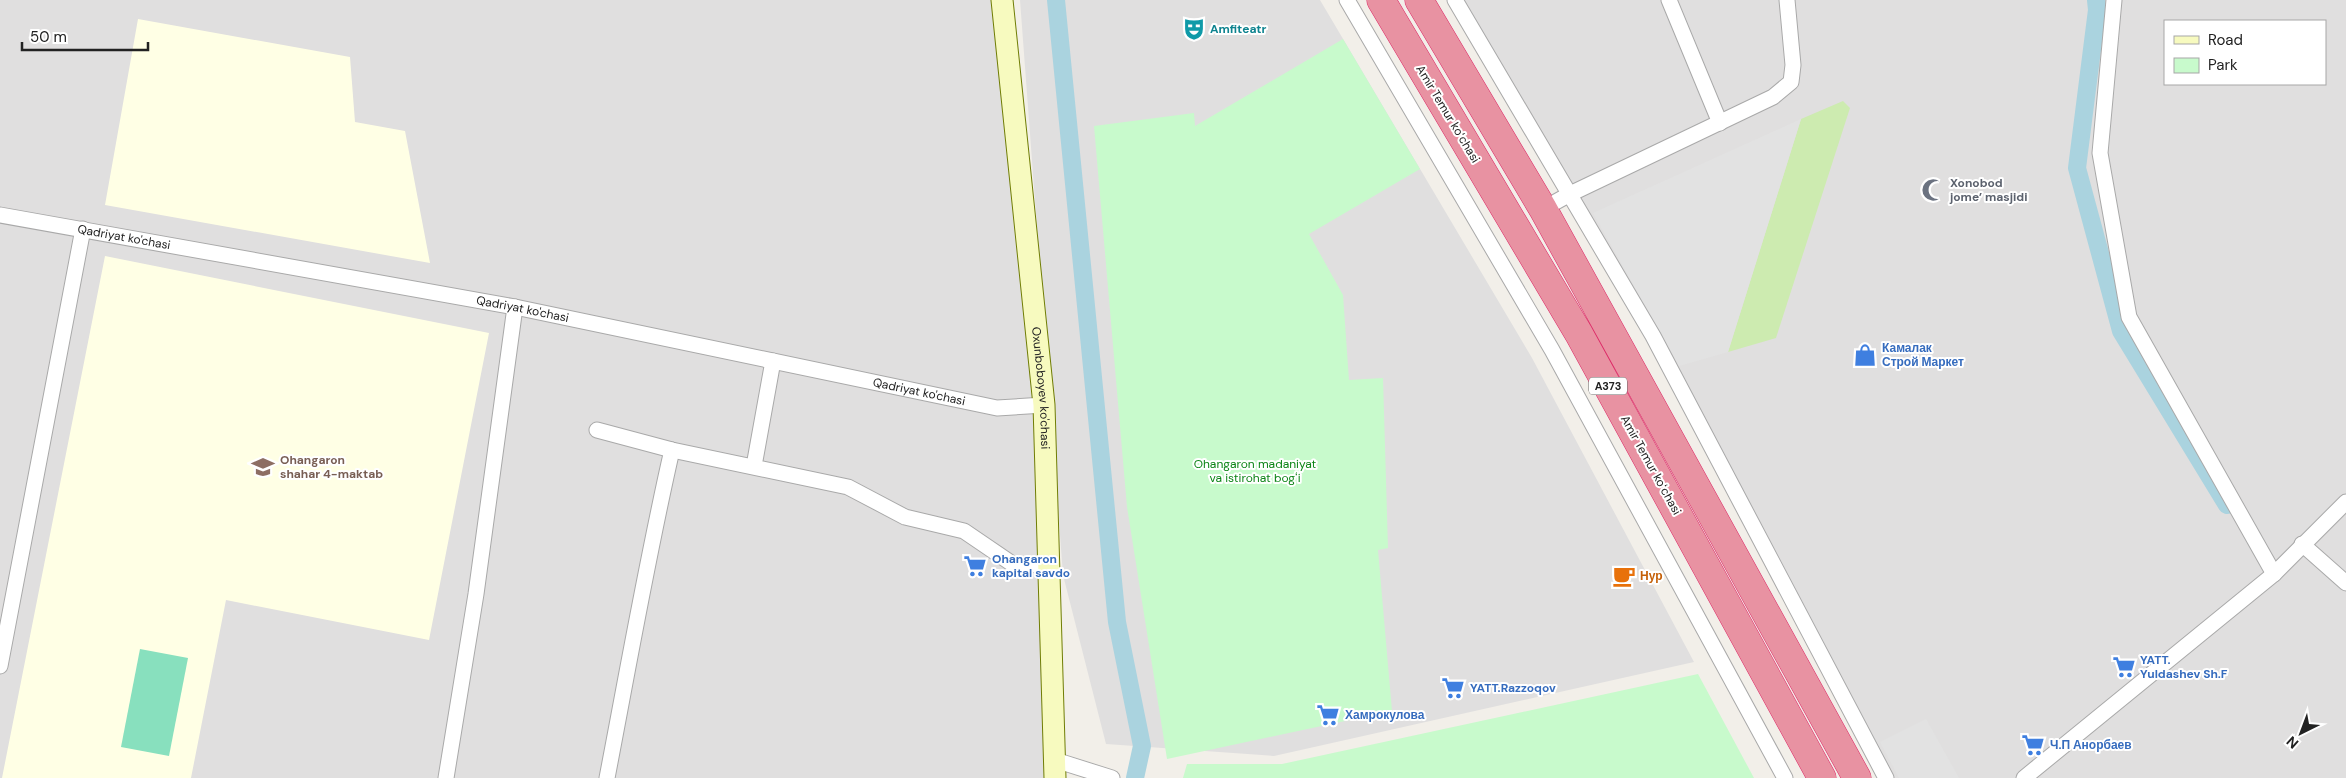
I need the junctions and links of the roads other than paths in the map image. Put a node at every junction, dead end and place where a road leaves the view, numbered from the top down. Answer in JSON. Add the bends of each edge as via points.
{"nodes":[{"id":1,"x":1002,"y":0,"type":"edge"},
{"id":2,"x":1347,"y":0,"type":"edge"},
{"id":3,"x":1381,"y":0,"type":"edge"},
{"id":4,"x":1419,"y":0,"type":"edge"},
{"id":5,"x":1455,"y":0,"type":"edge"},
{"id":6,"x":1669,"y":0,"type":"edge"},
{"id":7,"x":2114,"y":0,"type":"edge"},
{"id":8,"x":1786,"y":3,"type":"edge"},
{"id":9,"x":1720,"y":123,"type":"junction"},
{"id":10,"x":1570,"y":194,"type":"junction"},
{"id":11,"x":1543,"y":209,"type":"junction"},
{"id":12,"x":0,"y":215,"type":"edge"},
{"id":13,"x":82,"y":229,"type":"junction"},
{"id":14,"x":515,"y":307,"type":"junction"},
{"id":15,"x":773,"y":361,"type":"junction"},
{"id":16,"x":1044,"y":405,"type":"junction"},
{"id":17,"x":597,"y":430,"type":"dead end"},
{"id":18,"x":672,"y":450,"type":"junction"},
{"id":19,"x":754,"y":466,"type":"junction"},
{"id":20,"x":2346,"y":502,"type":"edge"},
{"id":21,"x":2302,"y":544,"type":"junction"},
{"id":22,"x":1049,"y":564,"type":"junction"},
{"id":23,"x":2274,"y":574,"type":"junction"},
{"id":24,"x":2346,"y":582,"type":"edge"},
{"id":25,"x":0,"y":666,"type":"edge"},
{"id":26,"x":1055,"y":769,"type":"edge"},
{"id":27,"x":446,"y":778,"type":"edge"},
{"id":28,"x":607,"y":778,"type":"edge"},
{"id":29,"x":1112,"y":778,"type":"edge"},
{"id":30,"x":1784,"y":778,"type":"edge"},
{"id":31,"x":1822,"y":778,"type":"edge"},
{"id":32,"x":1856,"y":778,"type":"edge"},
{"id":33,"x":1886,"y":778,"type":"edge"},
{"id":34,"x":2024,"y":778,"type":"edge"}],
"edges":[{"from":1,"to":16,"type":"main road","name":"Oxunboboyev ko'chasi"},
{"from":2,"to":30,"type":"street","via":[[1552,350]]},
{"from":3,"to":31,"type":"highway","name":"Amir Temur koʻchasi","number":"A373","via":[[1579,334]]},
{"from":4,"to":11,"type":"highway","number":"A373"},
{"from":5,"to":10,"type":"street"},
{"from":6,"to":9,"type":"street"},
{"from":7,"to":23,"type":"street","via":[[2100,153],[2128,318]]},
{"from":8,"to":9,"type":"street","via":[[1793,65],[1791,82],[1773,97]]},
{"from":9,"to":10,"type":"street"},
{"from":10,"to":11,"type":"street"},
{"from":10,"to":33,"type":"street","via":[[1677,380]]},
{"from":11,"to":32,"type":"highway","number":"A373"},
{"from":12,"to":13,"type":"street","name":"Qadriyat ko'chasi"},
{"from":13,"to":14,"type":"street","name":"Qadriyat ko'chasi"},
{"from":13,"to":25,"type":"street"},
{"from":14,"to":15,"type":"street","name":"Qadriyat ko'chasi"},
{"from":14,"to":27,"type":"street","via":[[476,594]]},
{"from":15,"to":16,"type":"street","name":"Qadriyat ko'chasi","via":[[997,408]]},
{"from":15,"to":19,"type":"street"},
{"from":16,"to":22,"type":"main road","name":"Oxunboboyev ko'chasi"},
{"from":17,"to":18,"type":"street"},
{"from":18,"to":19,"type":"street"},
{"from":18,"to":28,"type":"street","via":[[651,539]]},
{"from":19,"to":22,"type":"street","via":[[848,487],[905,517],[964,531],[1014,565]]},
{"from":20,"to":21,"type":"street"},
{"from":21,"to":23,"type":"street"},
{"from":21,"to":24,"type":"street"},
{"from":22,"to":26,"type":"main road","name":"Oxunboboyev ko'chasi"},
{"from":23,"to":34,"type":"street"},
{"from":26,"to":29,"type":"street"}]}
